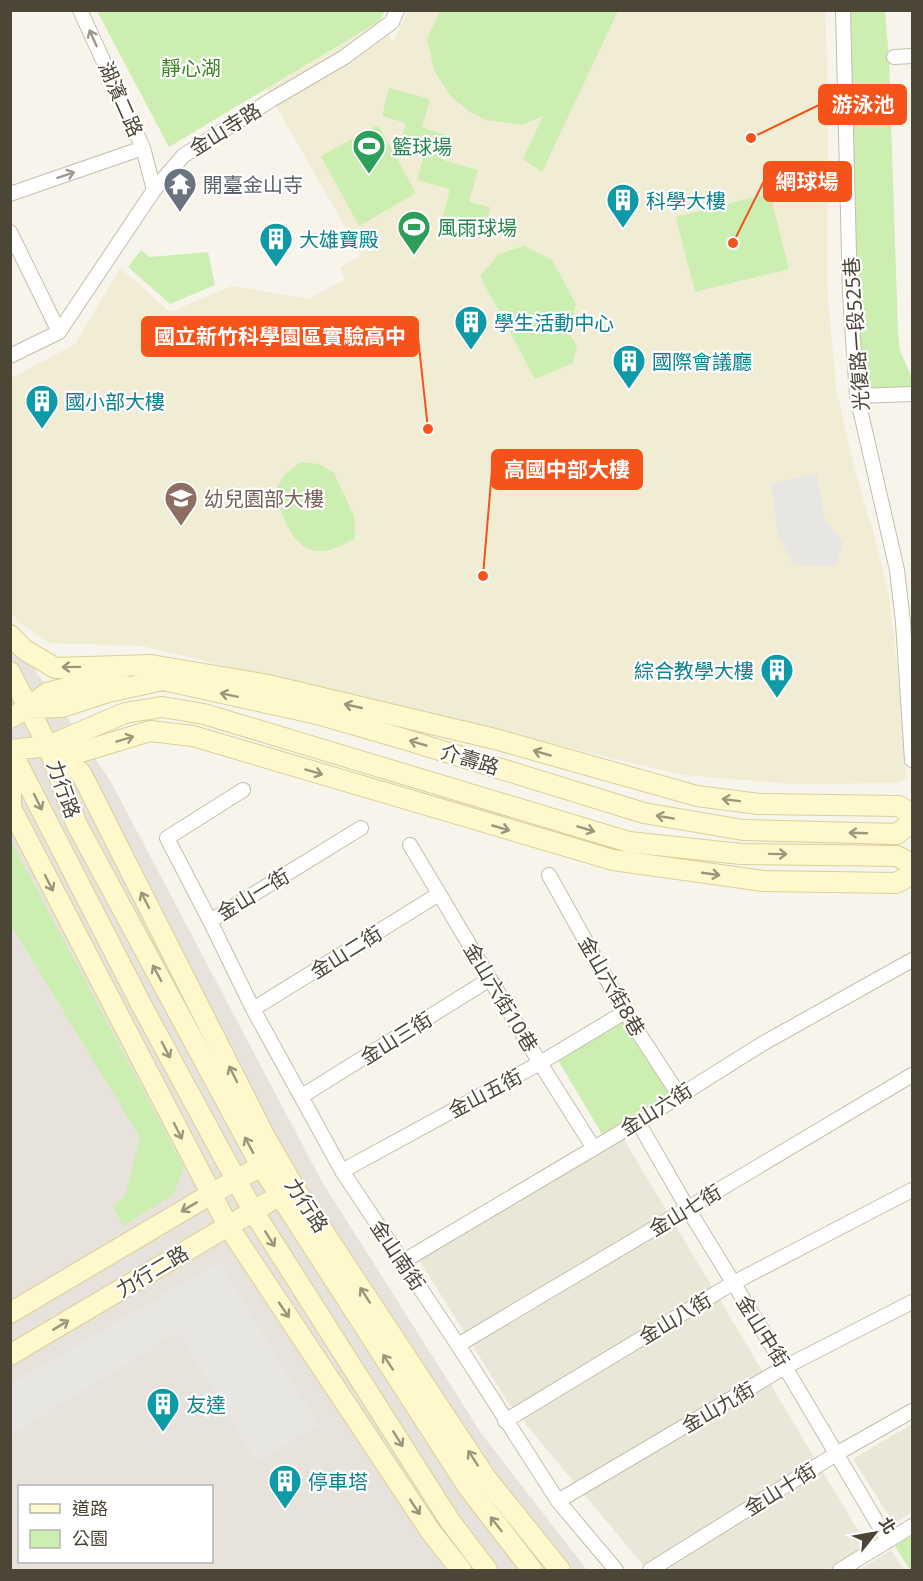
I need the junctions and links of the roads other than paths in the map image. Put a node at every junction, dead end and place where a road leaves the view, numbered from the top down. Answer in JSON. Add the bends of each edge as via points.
{"nodes":[{"id":1,"x":81,"y":10,"type":"edge"},
{"id":2,"x":397,"y":10,"type":"edge"},
{"id":3,"x":843,"y":10,"type":"edge"},
{"id":4,"x":912,"y":56,"type":"edge"},
{"id":5,"x":894,"y":57,"type":"dead end"},
{"id":6,"x":143,"y":148,"type":"junction"},
{"id":7,"x":154,"y":190,"type":"junction"},
{"id":8,"x":10,"y":194,"type":"edge"},
{"id":9,"x":10,"y":232,"type":"edge"},
{"id":10,"x":58,"y":332,"type":"junction"},
{"id":11,"x":10,"y":356,"type":"edge"},
{"id":12,"x":912,"y":394,"type":"edge"},
{"id":13,"x":857,"y":396,"type":"junction"},
{"id":14,"x":10,"y":635,"type":"edge"},
{"id":15,"x":151,"y":665,"type":"junction"},
{"id":16,"x":10,"y":672,"type":"edge"},
{"id":17,"x":28,"y":708,"type":"junction"},
{"id":18,"x":125,"y":713,"type":"junction"},
{"id":19,"x":10,"y":718,"type":"edge"},
{"id":20,"x":48,"y":746,"type":"junction"},
{"id":21,"x":11,"y":750,"type":"edge"},
{"id":22,"x":81,"y":752,"type":"junction"},
{"id":23,"x":912,"y":760,"type":"edge"},
{"id":24,"x":81,"y":773,"type":"junction"},
{"id":25,"x":243,"y":790,"type":"dead end"},
{"id":26,"x":912,"y":815,"type":"edge"},
{"id":27,"x":912,"y":822,"type":"edge"},
{"id":28,"x":361,"y":828,"type":"dead end"},
{"id":29,"x":410,"y":845,"type":"dead end"},
{"id":30,"x":912,"y":864,"type":"edge"},
{"id":31,"x":912,"y":874,"type":"edge"},
{"id":32,"x":549,"y":876,"type":"dead end"},
{"id":33,"x":439,"y":894,"type":"junction"},
{"id":34,"x":210,"y":921,"type":"junction"},
{"id":35,"x":912,"y":960,"type":"edge"},
{"id":36,"x":490,"y":979,"type":"junction"},
{"id":37,"x":253,"y":1009,"type":"junction"},
{"id":38,"x":625,"y":1012,"type":"junction"},
{"id":39,"x":540,"y":1063,"type":"junction"},
{"id":40,"x":912,"y":1075,"type":"edge"},
{"id":41,"x":679,"y":1095,"type":"junction"},
{"id":42,"x":302,"y":1096,"type":"junction"},
{"id":43,"x":638,"y":1122,"type":"junction"},
{"id":44,"x":593,"y":1147,"type":"junction"},
{"id":45,"x":269,"y":1162,"type":"junction"},
{"id":46,"x":342,"y":1171,"type":"junction"},
{"id":47,"x":236,"y":1180,"type":"junction"},
{"id":48,"x":912,"y":1190,"type":"edge"},
{"id":49,"x":286,"y":1191,"type":"junction"},
{"id":50,"x":211,"y":1194,"type":"junction"},
{"id":51,"x":687,"y":1209,"type":"junction"},
{"id":52,"x":253,"y":1211,"type":"junction"},
{"id":53,"x":228,"y":1226,"type":"junction"},
{"id":54,"x":402,"y":1262,"type":"junction"},
{"id":55,"x":733,"y":1283,"type":"junction"},
{"id":56,"x":912,"y":1302,"type":"edge"},
{"id":57,"x":10,"y":1314,"type":"edge"},
{"id":58,"x":458,"y":1345,"type":"junction"},
{"id":59,"x":10,"y":1355,"type":"edge"},
{"id":60,"x":785,"y":1367,"type":"junction"},
{"id":61,"x":912,"y":1411,"type":"edge"},
{"id":62,"x":505,"y":1420,"type":"junction"},
{"id":63,"x":836,"y":1454,"type":"junction"},
{"id":64,"x":558,"y":1501,"type":"junction"},
{"id":65,"x":912,"y":1526,"type":"edge"},
{"id":66,"x":888,"y":1541,"type":"junction"},
{"id":67,"x":461,"y":1570,"type":"edge"},
{"id":68,"x":488,"y":1570,"type":"edge"},
{"id":69,"x":532,"y":1570,"type":"edge"},
{"id":70,"x":560,"y":1570,"type":"edge"},
{"id":71,"x":616,"y":1570,"type":"edge"},
{"id":72,"x":650,"y":1570,"type":"edge"},
{"id":73,"x":840,"y":1570,"type":"edge"}],
"edges":[{"from":6,"to":1,"type":"street","name":"湖濱二路","one_way":true},
{"from":2,"to":7,"type":"street","name":"金山寺路","via":[[392,22],[343,58],[183,156]]},
{"from":3,"to":13,"type":"street","name":"光復路一段525巷","via":[[850,294]]},
{"from":4,"to":5,"type":"street"},
{"from":6,"to":7,"type":"street","name":"湖濱二路"},
{"from":8,"to":6,"type":"street","one_way":true},
{"from":7,"to":10,"type":"street","name":"金山寺路"},
{"from":9,"to":10,"type":"street"},
{"from":10,"to":11,"type":"street","name":"金山寺路"},
{"from":12,"to":13,"type":"street"},
{"from":13,"to":23,"type":"street","name":"光復路一段525巷","via":[[897,570]]},
{"from":15,"to":14,"type":"street","name":"介壽路","one_way":true,"via":[[55,668],[25,650]]},
{"from":15,"to":17,"type":"street","name":"介壽路","via":[[47,693]]},
{"from":26,"to":15,"type":"street","name":"介壽路","one_way":true,"via":[[898,806],[759,804],[697,796],[473,734],[268,685]]},
{"from":16,"to":17,"type":"street"},
{"from":17,"to":19,"type":"street","name":"介壽路"},
{"from":17,"to":20,"type":"street"},
{"from":27,"to":17,"type":"street","name":"介壽路","one_way":true,"via":[[897,834],[743,830],[644,813],[328,717],[163,680],[62,707]]},
{"from":18,"to":20,"type":"street","name":"介壽路"},
{"from":18,"to":22,"type":"street"},
{"from":18,"to":30,"type":"street","name":"介壽路","one_way":true,"via":[[162,707],[204,714],[629,842],[741,854],[897,856]]},
{"from":20,"to":21,"type":"street","name":"介壽路"},
{"from":20,"to":22,"type":"street","name":"介壽路"},
{"from":20,"to":24,"type":"street","name":"力行路"},
{"from":45,"to":20,"type":"street","name":"力行路","one_way":true,"via":[[76,823]]},
{"from":21,"to":47,"type":"street","name":"力行路","one_way":true},
{"from":21,"to":50,"type":"street","one_way":true,"via":[[11,808]]},
{"from":22,"to":24,"type":"street"},
{"from":22,"to":31,"type":"street","name":"介壽路","one_way":true,"via":[[150,731],[193,736],[612,860],[764,881],[896,883]]},
{"from":45,"to":24,"type":"street","name":"力行路","one_way":true},
{"from":25,"to":34,"type":"street","name":"金山一街","via":[[167,838]]},
{"from":28,"to":34,"type":"street","name":"金山一街"},
{"from":29,"to":33,"type":"street","name":"金山六街10巷"},
{"from":32,"to":38,"type":"street","name":"金山六街8巷"},
{"from":33,"to":36,"type":"street","name":"金山六街10巷"},
{"from":33,"to":37,"type":"street","name":"金山二街"},
{"from":34,"to":37,"type":"street","name":"金山南街"},
{"from":35,"to":41,"type":"street","name":"金山六街"},
{"from":36,"to":39,"type":"street","name":"金山六街10巷"},
{"from":36,"to":42,"type":"street","name":"金山三街"},
{"from":37,"to":42,"type":"street","name":"金山南街"},
{"from":38,"to":39,"type":"street","name":"金山五街"},
{"from":38,"to":41,"type":"street","name":"金山六街8巷"},
{"from":39,"to":44,"type":"street","name":"金山六街10巷"},
{"from":39,"to":46,"type":"street","name":"金山五街"},
{"from":40,"to":51,"type":"street","name":"金山七街"},
{"from":41,"to":43,"type":"street","name":"金山六街"},
{"from":42,"to":46,"type":"street","name":"金山南街"},
{"from":43,"to":44,"type":"street","name":"金山六街"},
{"from":43,"to":51,"type":"street","name":"金山中街"},
{"from":44,"to":54,"type":"street","name":"金山六街"},
{"from":45,"to":47,"type":"street","name":"力行二路"},
{"from":45,"to":49,"type":"street","name":"力行路"},
{"from":46,"to":54,"type":"street","name":"金山南街"},
{"from":47,"to":50,"type":"street","name":"力行二路"},
{"from":47,"to":52,"type":"street","name":"力行路"},
{"from":48,"to":55,"type":"street","name":"金山八街"},
{"from":49,"to":52,"type":"street","name":"力行二路"},
{"from":69,"to":49,"type":"street","name":"力行路","one_way":true,"via":[[468,1487]]},
{"from":70,"to":49,"type":"street","name":"力行路","one_way":true,"via":[[486,1478]]},
{"from":50,"to":53,"type":"street"},
{"from":50,"to":57,"type":"street","name":"力行二路","one_way":true},
{"from":51,"to":55,"type":"street","name":"金山中街"},
{"from":51,"to":58,"type":"street","name":"金山七街"},
{"from":52,"to":53,"type":"street","name":"力行二路"},
{"from":52,"to":68,"type":"street","name":"力行路","one_way":true,"via":[[450,1521]]},
{"from":59,"to":53,"type":"street","name":"力行二路","one_way":true},
{"from":53,"to":67,"type":"street","one_way":true,"via":[[431,1533]]},
{"from":54,"to":58,"type":"street","name":"金山南街"},
{"from":55,"to":60,"type":"street","name":"金山中街"},
{"from":55,"to":62,"type":"street","name":"金山八街"},
{"from":56,"to":60,"type":"street","name":"金山九街"},
{"from":58,"to":62,"type":"street","name":"金山南街"},
{"from":60,"to":63,"type":"street","name":"金山中街"},
{"from":60,"to":64,"type":"street","name":"金山九街"},
{"from":61,"to":63,"type":"street","name":"金山十街"},
{"from":62,"to":64,"type":"street","name":"金山南街"},
{"from":63,"to":66,"type":"street","name":"金山中街"},
{"from":63,"to":72,"type":"street","name":"金山十街"},
{"from":64,"to":71,"type":"street","name":"金山南街"},
{"from":65,"to":66,"type":"street"},
{"from":66,"to":73,"type":"street"}]}
